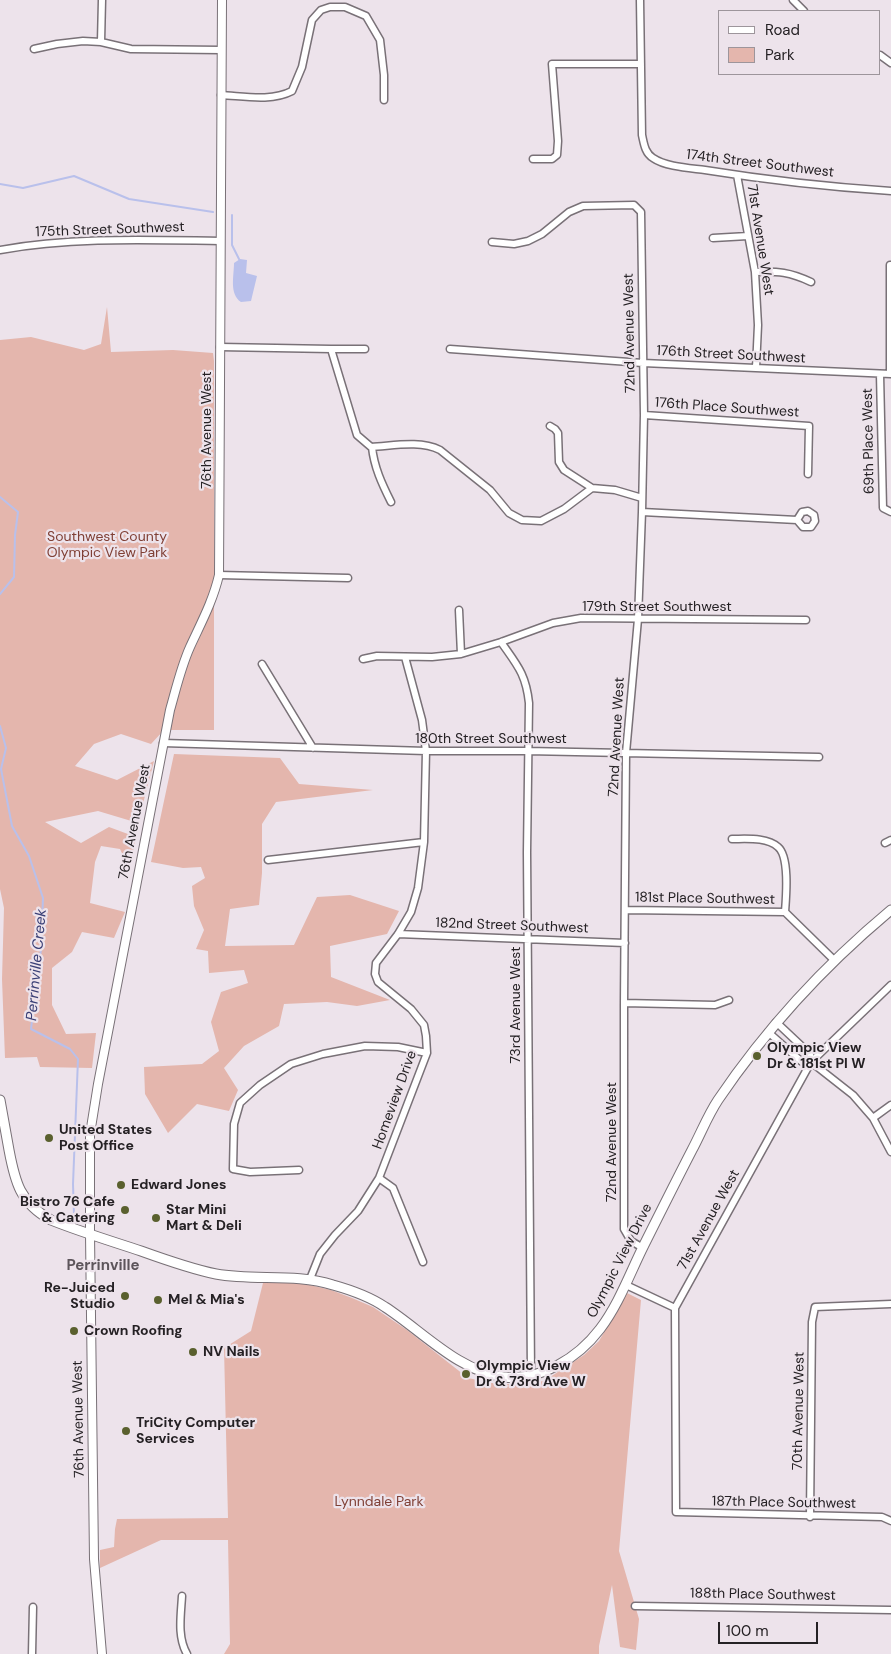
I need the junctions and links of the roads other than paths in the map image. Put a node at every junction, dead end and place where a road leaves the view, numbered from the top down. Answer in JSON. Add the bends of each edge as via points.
{"nodes":[{"id":1,"x":102,"y":0,"type":"edge"},
{"id":2,"x":222,"y":0,"type":"edge"},
{"id":3,"x":640,"y":0,"type":"edge"},
{"id":4,"x":793,"y":0,"type":"edge"},
{"id":5,"x":803,"y":10,"type":"edge"},
{"id":6,"x":101,"y":42,"type":"junction"},
{"id":7,"x":34,"y":49,"type":"dead end"},
{"id":8,"x":221,"y":50,"type":"junction"},
{"id":9,"x":881,"y":56,"type":"edge"},
{"id":10,"x":641,"y":64,"type":"junction"},
{"id":11,"x":891,"y":64,"type":"edge"},
{"id":12,"x":221,"y":95,"type":"junction"},
{"id":13,"x":384,"y":100,"type":"dead end"},
{"id":14,"x":533,"y":159,"type":"dead end"},
{"id":15,"x":737,"y":175,"type":"junction"},
{"id":16,"x":891,"y":191,"type":"edge"},
{"id":17,"x":748,"y":236,"type":"junction"},
{"id":18,"x":713,"y":238,"type":"dead end"},
{"id":19,"x":220,"y":241,"type":"junction"},
{"id":20,"x":492,"y":242,"type":"dead end"},
{"id":21,"x":0,"y":250,"type":"edge"},
{"id":22,"x":890,"y":265,"type":"edge"},
{"id":23,"x":755,"y":272,"type":"junction"},
{"id":24,"x":811,"y":282,"type":"dead end"},
{"id":25,"x":220,"y":347,"type":"junction"},
{"id":26,"x":365,"y":349,"type":"dead end"},
{"id":27,"x":450,"y":349,"type":"dead end"},
{"id":28,"x":331,"y":350,"type":"junction"},
{"id":29,"x":643,"y":363,"type":"junction"},
{"id":30,"x":756,"y":368,"type":"junction"},
{"id":31,"x":880,"y":374,"type":"junction"},
{"id":32,"x":891,"y":374,"type":"edge"},
{"id":33,"x":644,"y":414,"type":"junction"},
{"id":34,"x":550,"y":426,"type":"dead end"},
{"id":35,"x":372,"y":447,"type":"junction"},
{"id":36,"x":808,"y":474,"type":"dead end"},
{"id":37,"x":592,"y":488,"type":"junction"},
{"id":38,"x":642,"y":498,"type":"junction"},
{"id":39,"x":391,"y":502,"type":"dead end"},
{"id":40,"x":642,"y":512,"type":"junction"},
{"id":41,"x":891,"y":512,"type":"edge"},
{"id":42,"x":797,"y":520,"type":"dead end"},
{"id":43,"x":219,"y":575,"type":"junction"},
{"id":44,"x":348,"y":578,"type":"dead end"},
{"id":45,"x":459,"y":610,"type":"dead end"},
{"id":46,"x":638,"y":619,"type":"junction"},
{"id":47,"x":806,"y":620,"type":"dead end"},
{"id":48,"x":501,"y":642,"type":"junction"},
{"id":49,"x":461,"y":654,"type":"junction"},
{"id":50,"x":405,"y":657,"type":"junction"},
{"id":51,"x":363,"y":659,"type":"dead end"},
{"id":52,"x":262,"y":664,"type":"dead end"},
{"id":53,"x":163,"y":743,"type":"junction"},
{"id":54,"x":313,"y":748,"type":"junction"},
{"id":55,"x":426,"y":751,"type":"junction"},
{"id":56,"x":527,"y":751,"type":"junction"},
{"id":57,"x":626,"y":753,"type":"junction"},
{"id":58,"x":818,"y":757,"type":"dead end"},
{"id":59,"x":732,"y":839,"type":"dead end"},
{"id":60,"x":424,"y":842,"type":"junction"},
{"id":61,"x":268,"y":860,"type":"dead end"},
{"id":62,"x":624,"y":910,"type":"junction"},
{"id":63,"x":891,"y":910,"type":"edge"},
{"id":64,"x":785,"y":912,"type":"junction"},
{"id":65,"x":398,"y":934,"type":"junction"},
{"id":66,"x":528,"y":940,"type":"junction"},
{"id":67,"x":625,"y":943,"type":"junction"},
{"id":68,"x":834,"y":960,"type":"junction"},
{"id":69,"x":891,"y":985,"type":"edge"},
{"id":70,"x":729,"y":1000,"type":"dead end"},
{"id":71,"x":624,"y":1004,"type":"junction"},
{"id":72,"x":776,"y":1022,"type":"junction"},
{"id":73,"x":768,"y":1032,"type":"junction"},
{"id":74,"x":426,"y":1053,"type":"junction"},
{"id":75,"x":811,"y":1062,"type":"junction"},
{"id":76,"x":0,"y":1100,"type":"edge"},
{"id":77,"x":891,"y":1105,"type":"edge"},
{"id":78,"x":873,"y":1118,"type":"junction"},
{"id":79,"x":891,"y":1152,"type":"edge"},
{"id":80,"x":299,"y":1170,"type":"dead end"},
{"id":81,"x":380,"y":1178,"type":"junction"},
{"id":82,"x":90,"y":1234,"type":"junction"},
{"id":83,"x":643,"y":1248,"type":"junction"},
{"id":84,"x":423,"y":1262,"type":"dead end"},
{"id":85,"x":310,"y":1279,"type":"junction"},
{"id":86,"x":626,"y":1285,"type":"junction"},
{"id":87,"x":891,"y":1304,"type":"edge"},
{"id":88,"x":675,"y":1308,"type":"junction"},
{"id":89,"x":531,"y":1375,"type":"junction"},
{"id":90,"x":676,"y":1512,"type":"joint"},
{"id":91,"x":810,"y":1516,"type":"junction"},
{"id":92,"x":891,"y":1521,"type":"edge"},
{"id":93,"x":182,"y":1596,"type":"dead end"},
{"id":94,"x":636,"y":1606,"type":"dead end"},
{"id":95,"x":33,"y":1607,"type":"dead end"},
{"id":96,"x":891,"y":1610,"type":"edge"},
{"id":97,"x":32,"y":1654,"type":"edge"},
{"id":98,"x":102,"y":1654,"type":"edge"},
{"id":99,"x":187,"y":1654,"type":"edge"}],
"edges":[{"from":1,"to":6,"type":"street"},
{"from":2,"to":8,"type":"street","name":"76th Avenue West"},
{"from":3,"to":10,"type":"street"},
{"from":4,"to":5,"type":"street"},
{"from":6,"to":7,"type":"street","via":[[69,42]]},
{"from":6,"to":8,"type":"street","via":[[131,48]]},
{"from":8,"to":12,"type":"street","name":"76th Avenue West"},
{"from":9,"to":11,"type":"street"},
{"from":10,"to":14,"type":"street","via":[[552,64],[557,155],[552,159]]},
{"from":10,"to":15,"type":"street","name":"174th Street Southwest","via":[[645,150],[654,158],[672,165]]},
{"from":12,"to":13,"type":"street","via":[[274,97],[292,92],[302,67],[312,20],[321,10],[345,7],[366,16],[380,40]]},
{"from":12,"to":19,"type":"street","name":"76th Avenue West"},
{"from":15,"to":16,"type":"street","name":"174th Street Southwest"},
{"from":15,"to":17,"type":"street","name":"71st Avenue West"},
{"from":17,"to":18,"type":"street"},
{"from":17,"to":23,"type":"street","name":"71st Avenue West"},
{"from":19,"to":21,"type":"street","name":"175th Street Southwest","via":[[74,241]]},
{"from":19,"to":25,"type":"street","name":"76th Avenue West"},
{"from":20,"to":29,"type":"street","name":"72nd Avenue West","via":[[514,244],[528,241],[582,206],[634,206],[641,212],[642,219]]},
{"from":22,"to":32,"type":"street","name":"69th Place West"},
{"from":23,"to":24,"type":"street","via":[[779,271]]},
{"from":23,"to":30,"type":"street","name":"71st Avenue West"},
{"from":25,"to":28,"type":"street"},
{"from":25,"to":43,"type":"street","name":"76th Avenue West"},
{"from":26,"to":28,"type":"street"},
{"from":27,"to":29,"type":"street","name":"176th Street Southwest"},
{"from":28,"to":35,"type":"street","via":[[357,436]]},
{"from":29,"to":30,"type":"street","name":"176th Street Southwest"},
{"from":29,"to":33,"type":"street","name":"72nd Avenue West"},
{"from":30,"to":31,"type":"street","name":"176th Street Southwest"},
{"from":31,"to":32,"type":"street","name":"176th Street Southwest"},
{"from":31,"to":41,"type":"street","name":"69th Place West","via":[[883,508]]},
{"from":33,"to":36,"type":"street","name":"176th Place Southwest","via":[[809,426]]},
{"from":33,"to":38,"type":"street","name":"72nd Avenue West"},
{"from":34,"to":37,"type":"street","via":[[558,434],[559,462],[564,470]]},
{"from":35,"to":37,"type":"street","via":[[418,444],[440,450],[490,490],[509,513],[522,520],[541,521]]},
{"from":35,"to":39,"type":"street","via":[[373,460]]},
{"from":37,"to":38,"type":"street","via":[[615,490]]},
{"from":38,"to":40,"type":"street","name":"72nd Avenue West"},
{"from":40,"to":42,"type":"street"},
{"from":40,"to":46,"type":"street","name":"72nd Avenue West"},
{"from":43,"to":44,"type":"street"},
{"from":43,"to":53,"type":"street","name":"76th Avenue West","via":[[210,606],[184,661]]},
{"from":45,"to":49,"type":"street"},
{"from":46,"to":47,"type":"street","name":"179th Street Southwest"},
{"from":46,"to":48,"type":"street","name":"179th Street Southwest","via":[[581,618],[553,623]]},
{"from":46,"to":57,"type":"street","name":"72nd Avenue West"},
{"from":48,"to":49,"type":"street","name":"179th Street Southwest"},
{"from":48,"to":56,"type":"street","name":"73rd Avenue West","via":[[522,671],[527,687]]},
{"from":49,"to":50,"type":"street","name":"179th Street Southwest"},
{"from":50,"to":51,"type":"street","name":"179th Street Southwest"},
{"from":50,"to":55,"type":"street","name":"Homeview Drive","via":[[422,720]]},
{"from":52,"to":54,"type":"street"},
{"from":53,"to":54,"type":"street","name":"180th Street Southwest"},
{"from":53,"to":82,"type":"street","name":"76th Avenue West","via":[[90,1134]]},
{"from":54,"to":55,"type":"street","name":"180th Street Southwest"},
{"from":55,"to":56,"type":"street","name":"180th Street Southwest"},
{"from":55,"to":60,"type":"street","name":"Homeview Drive"},
{"from":56,"to":57,"type":"street","name":"180th Street Southwest"},
{"from":56,"to":66,"type":"street","name":"73rd Avenue West"},
{"from":57,"to":58,"type":"street","name":"180th Street Southwest"},
{"from":57,"to":62,"type":"street","name":"72nd Avenue West"},
{"from":59,"to":64,"type":"street","via":[[766,841],[779,847],[787,878]]},
{"from":60,"to":61,"type":"street"},
{"from":60,"to":65,"type":"street","name":"Homeview Drive","via":[[418,888],[411,912]]},
{"from":62,"to":64,"type":"street","name":"181st Place Southwest"},
{"from":62,"to":67,"type":"street","name":"72nd Avenue West"},
{"from":63,"to":68,"type":"main road","name":"Olympic View Drive"},
{"from":64,"to":68,"type":"street"},
{"from":65,"to":66,"type":"street","name":"182nd Street Southwest"},
{"from":65,"to":74,"type":"street","name":"Homeview Drive","via":[[376,963],[375,974],[378,982],[411,1009],[424,1025]]},
{"from":66,"to":67,"type":"street","name":"182nd Street Southwest"},
{"from":66,"to":89,"type":"street","name":"73rd Avenue West"},
{"from":67,"to":71,"type":"street","name":"72nd Avenue West"},
{"from":68,"to":72,"type":"main road","name":"Olympic View Drive"},
{"from":69,"to":75,"type":"street","name":"71st Avenue West"},
{"from":70,"to":71,"type":"street","via":[[715,1005]]},
{"from":71,"to":83,"type":"street","name":"72nd Avenue West","via":[[624,1229],[631,1241]]},
{"from":72,"to":73,"type":"main road","name":"Olympic View Drive"},
{"from":72,"to":75,"type":"street","via":[[810,1054]]},
{"from":73,"to":75,"type":"street","via":[[802,1062]]},
{"from":73,"to":83,"type":"main road","name":"Olympic View Drive","via":[[716,1102]]},
{"from":74,"to":80,"type":"street","via":[[398,1047],[365,1046],[323,1054],[292,1064],[240,1103],[234,1124],[232,1169],[250,1172]]},
{"from":74,"to":81,"type":"street","name":"Homeview Drive"},
{"from":75,"to":78,"type":"street","via":[[853,1095]]},
{"from":75,"to":88,"type":"street","name":"71st Avenue West"},
{"from":76,"to":82,"type":"main road","name":"Olympic View Drive","via":[[14,1172],[23,1196],[45,1216]]},
{"from":77,"to":78,"type":"street"},
{"from":78,"to":79,"type":"street"},
{"from":81,"to":84,"type":"street","via":[[393,1188]]},
{"from":81,"to":85,"type":"street","name":"Homeview Drive","via":[[358,1211],[320,1254]]},
{"from":82,"to":85,"type":"main road","name":"Olympic View Drive","via":[[216,1274]]},
{"from":82,"to":98,"type":"street","name":"76th Avenue West","via":[[94,1559]]},
{"from":83,"to":86,"type":"main road","name":"Olympic View Drive"},
{"from":85,"to":89,"type":"main road","name":"Olympic View Drive","via":[[345,1288],[383,1305],[444,1350],[478,1370],[502,1377]]},
{"from":86,"to":88,"type":"street"},
{"from":86,"to":89,"type":"main road","name":"Olympic View Drive","via":[[600,1330],[578,1352],[562,1364]]},
{"from":87,"to":91,"type":"street","name":"70th Avenue West","via":[[814,1306]]},
{"from":88,"to":90,"type":"street","name":"71st Avenue West"},
{"from":90,"to":91,"type":"street","name":"187th Place Southwest"},
{"from":91,"to":92,"type":"street","name":"187th Place Southwest","via":[[882,1517]]},
{"from":93,"to":99,"type":"street","via":[[182,1646]]},
{"from":94,"to":96,"type":"street","name":"188th Place Southwest"},
{"from":95,"to":97,"type":"street"}]}
